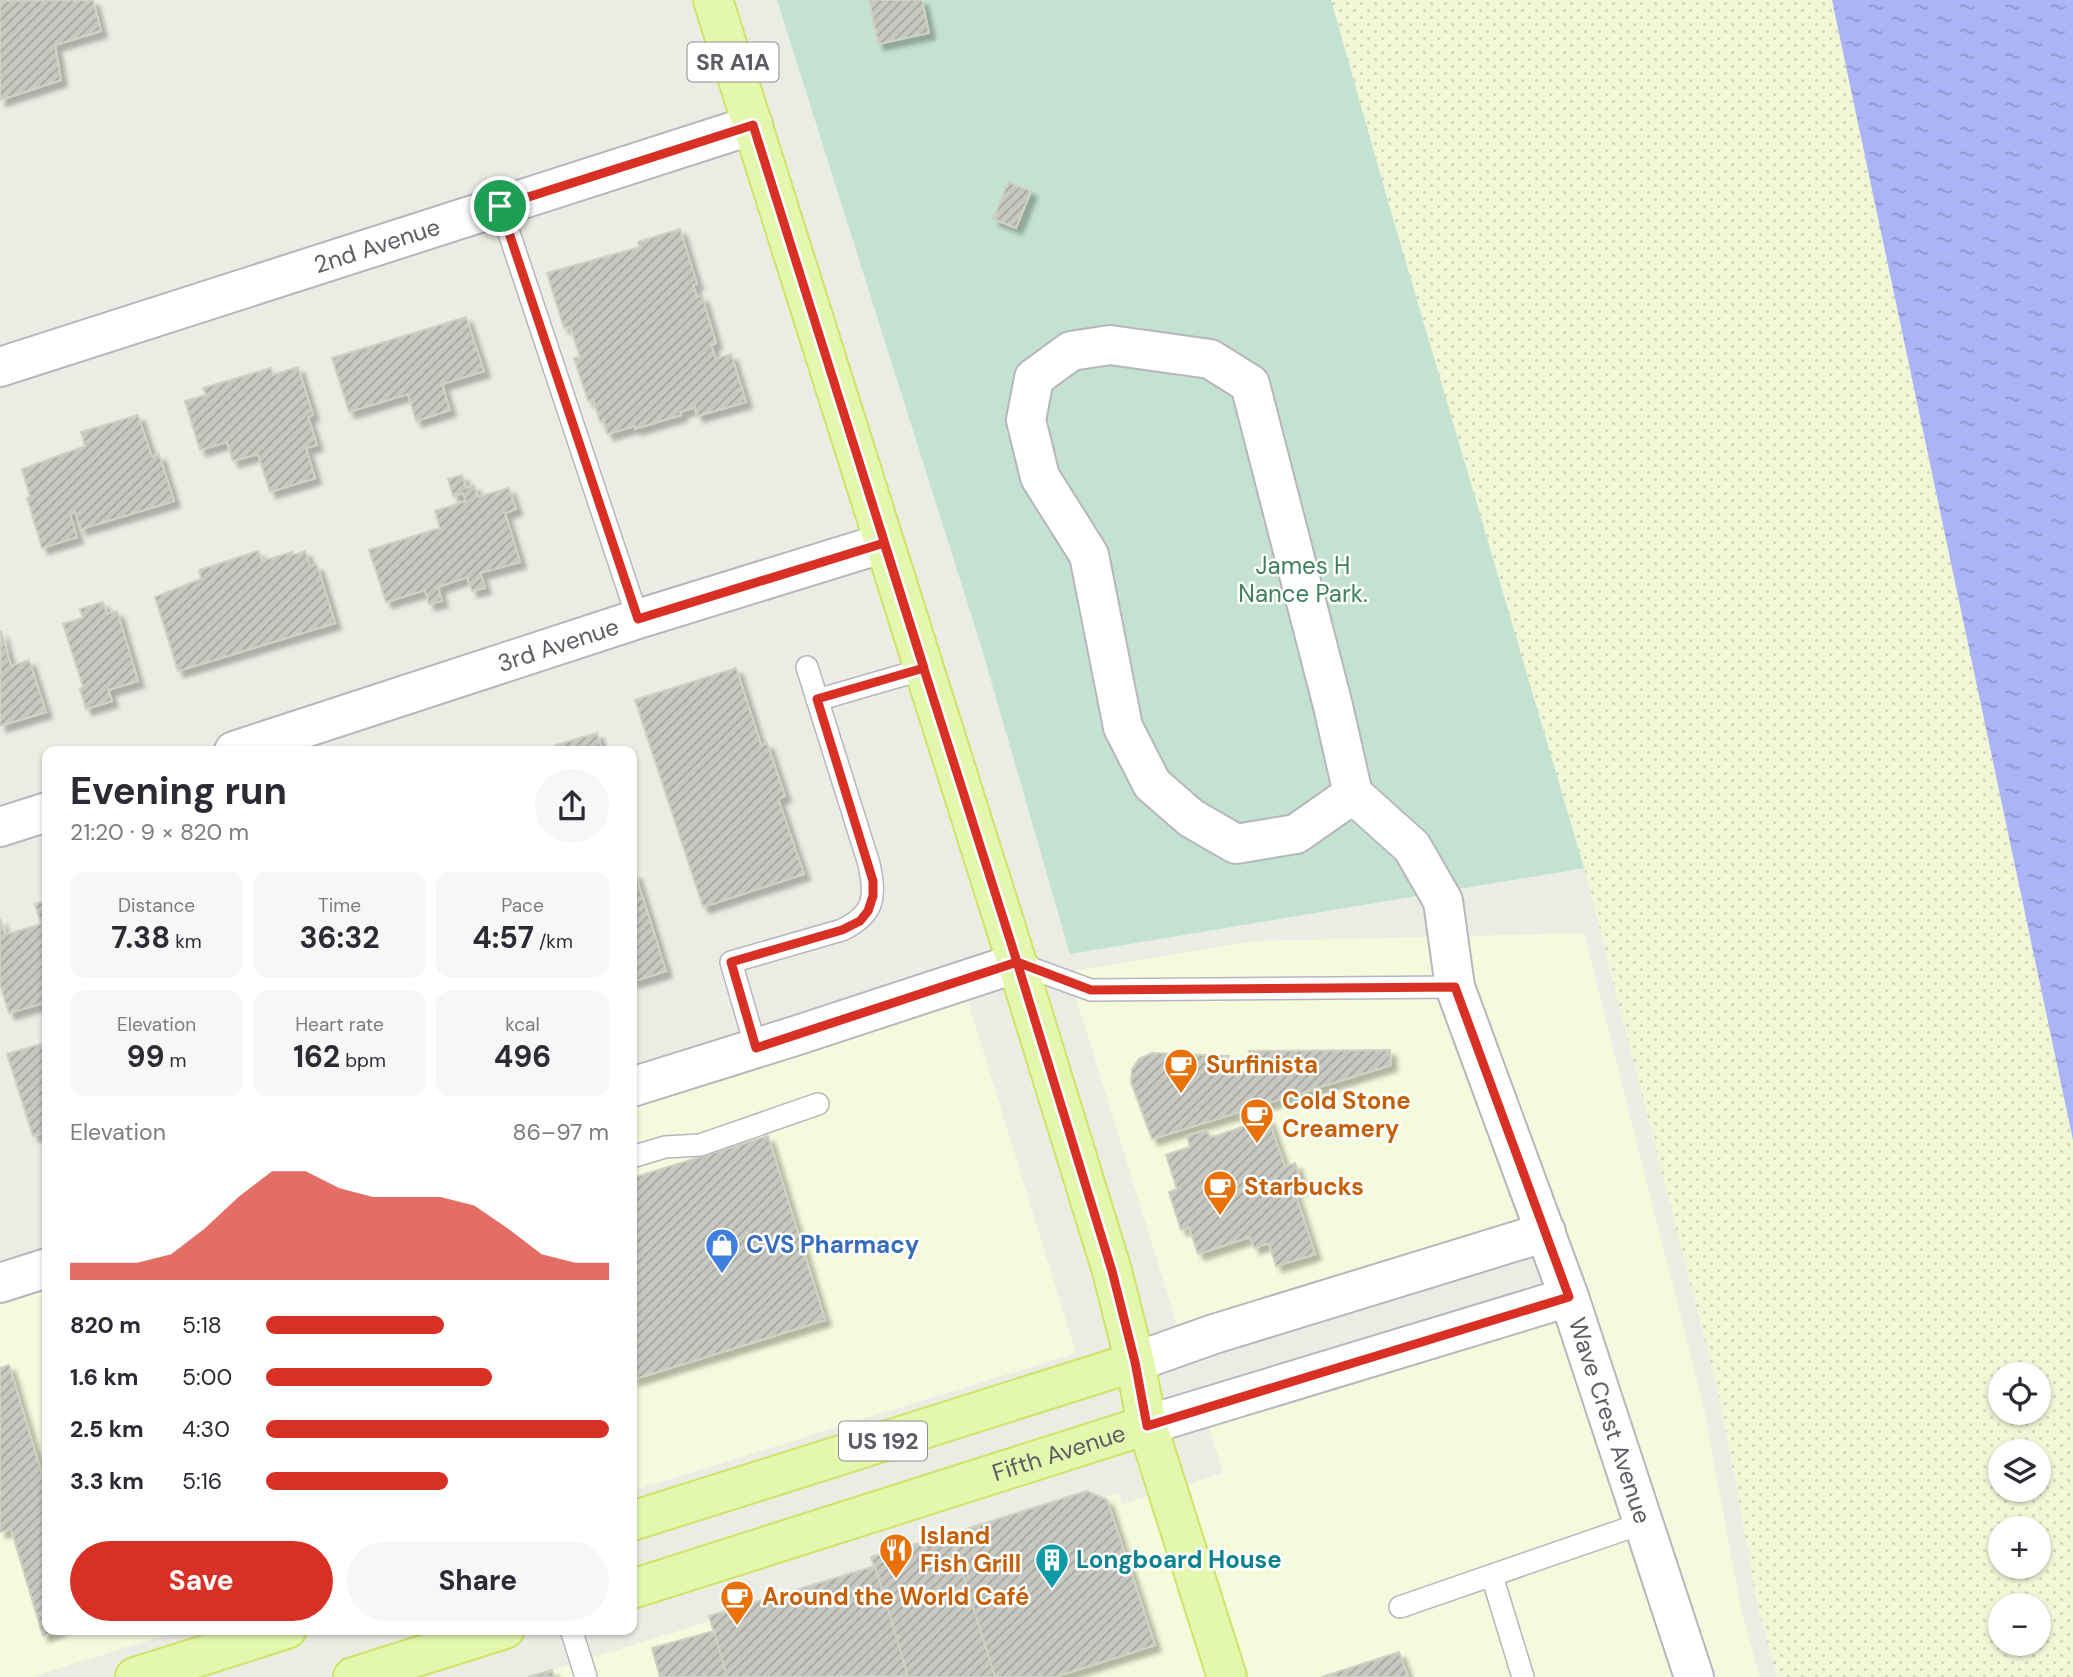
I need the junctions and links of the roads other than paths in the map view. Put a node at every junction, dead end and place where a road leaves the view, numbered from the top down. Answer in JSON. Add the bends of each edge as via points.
{"nodes":[{"id":1,"x":713,"y":0,"type":"edge"},
{"id":2,"x":753,"y":125,"type":"junction"},
{"id":3,"x":500,"y":206,"type":"junction"},
{"id":4,"x":0,"y":367,"type":"edge"},
{"id":5,"x":884,"y":543,"type":"junction"},
{"id":6,"x":638,"y":619,"type":"junction"},
{"id":7,"x":807,"y":667,"type":"dead end"},
{"id":8,"x":924,"y":668,"type":"junction"},
{"id":9,"x":817,"y":699,"type":"junction"},
{"id":10,"x":249,"y":746,"type":"edge"},
{"id":11,"x":1353,"y":794,"type":"junction"},
{"id":12,"x":42,"y":814,"type":"edge"},
{"id":13,"x":0,"y":827,"type":"edge"},
{"id":14,"x":1017,"y":962,"type":"junction"},
{"id":15,"x":1455,"y":987,"type":"junction"},
{"id":16,"x":756,"y":1048,"type":"junction"},
{"id":17,"x":637,"y":1085,"type":"edge"},
{"id":18,"x":818,"y":1104,"type":"dead end"},
{"id":19,"x":637,"y":1155,"type":"edge"},
{"id":20,"x":1546,"y":1232,"type":"junction"},
{"id":21,"x":42,"y":1270,"type":"edge"},
{"id":22,"x":0,"y":1283,"type":"edge"},
{"id":23,"x":1569,"y":1297,"type":"junction"},
{"id":24,"x":1135,"y":1362,"type":"junction"},
{"id":25,"x":1147,"y":1426,"type":"junction"},
{"id":26,"x":637,"y":1519,"type":"edge"},
{"id":27,"x":1643,"y":1523,"type":"junction"},
{"id":28,"x":1492,"y":1576,"type":"junction"},
{"id":29,"x":637,"y":1588,"type":"edge"},
{"id":30,"x":1401,"y":1607,"type":"dead end"},
{"id":31,"x":268,"y":1635,"type":"edge"},
{"id":32,"x":486,"y":1635,"type":"edge"},
{"id":33,"x":573,"y":1635,"type":"edge"},
{"id":34,"x":135,"y":1677,"type":"edge"},
{"id":35,"x":353,"y":1677,"type":"edge"},
{"id":36,"x":586,"y":1677,"type":"edge"},
{"id":37,"x":1227,"y":1677,"type":"edge"},
{"id":38,"x":1523,"y":1677,"type":"edge"},
{"id":39,"x":1695,"y":1677,"type":"edge"}],
"edges":[{"from":1,"to":2,"type":"main road","number":"SR A1A"},
{"from":2,"to":3,"type":"street","name":"2nd Avenue"},
{"from":2,"to":5,"type":"main road","number":"SR A1A"},
{"from":3,"to":4,"type":"street","name":"2nd Avenue"},
{"from":3,"to":6,"type":"lane"},
{"from":5,"to":6,"type":"street","name":"3rd Avenue"},
{"from":5,"to":8,"type":"main road","number":"SR A1A"},
{"from":6,"to":10,"type":"street","name":"3rd Avenue"},
{"from":7,"to":9,"type":"lane"},
{"from":8,"to":9,"type":"lane"},
{"from":8,"to":14,"type":"main road","number":"SR A1A"},
{"from":9,"to":16,"type":"lane","via":[[869,864],[873,896],[860,921],[842,930],[731,962]]},
{"from":11,"to":11,"type":"street","via":[[1296,834],[1236,844],[1191,818],[1152,784],[1122,727],[1088,555],[1040,477],[1026,420],[1034,378],[1071,351],[1110,345],[1210,359],[1250,384]]},
{"from":11,"to":15,"type":"street","name":"Wave Crest Avenue","via":[[1412,847],[1443,901]]},
{"from":12,"to":13,"type":"street"},
{"from":14,"to":15,"type":"lane","via":[[1091,990]]},
{"from":14,"to":16,"type":"street"},
{"from":14,"to":24,"type":"main road","number":"SR A1A","via":[[1112,1271]]},
{"from":15,"to":20,"type":"street","name":"Wave Crest Avenue"},
{"from":16,"to":17,"type":"street"},
{"from":18,"to":19,"type":"lane","via":[[700,1145],[665,1147]]},
{"from":20,"to":23,"type":"street","name":"Wave Crest Avenue"},
{"from":20,"to":24,"type":"street"},
{"from":21,"to":22,"type":"street"},
{"from":23,"to":25,"type":"street","name":"Fifth Avenue"},
{"from":23,"to":27,"type":"street","name":"Wave Crest Avenue"},
{"from":24,"to":25,"type":"main road","number":"SR A1A"},
{"from":24,"to":26,"type":"main road","number":"US 192"},
{"from":25,"to":29,"type":"main road","name":"Fifth Avenue","number":"US 192"},
{"from":25,"to":37,"type":"main road","number":"SR A1A"},
{"from":27,"to":28,"type":"lane"},
{"from":27,"to":39,"type":"street","name":"Wave Crest Avenue"},
{"from":28,"to":30,"type":"lane"},
{"from":28,"to":38,"type":"lane"},
{"from":31,"to":34,"type":"main road"},
{"from":32,"to":35,"type":"main road"},
{"from":33,"to":36,"type":"lane"}]}
